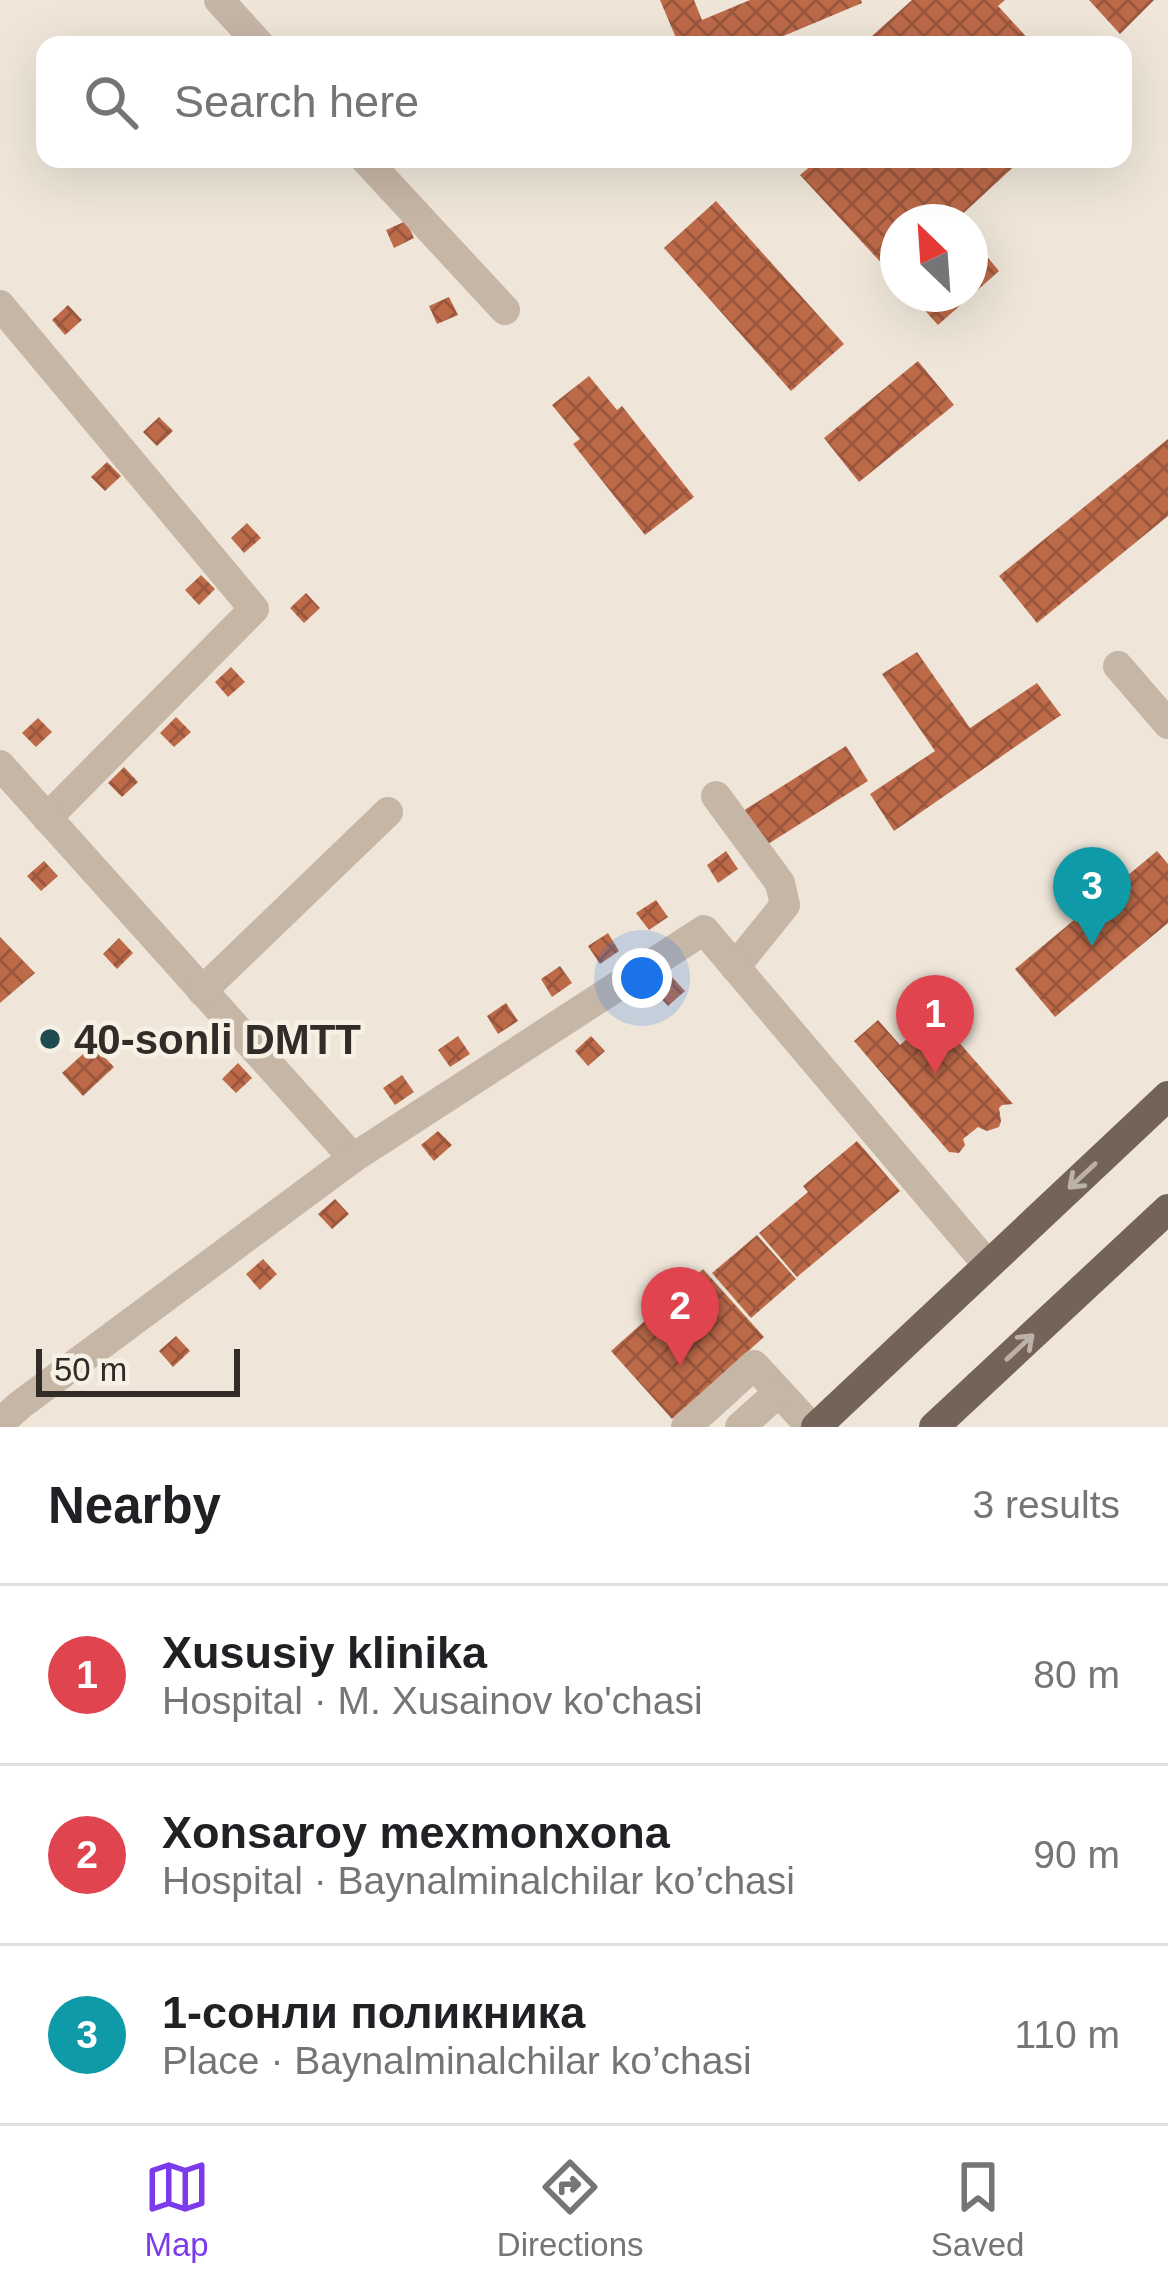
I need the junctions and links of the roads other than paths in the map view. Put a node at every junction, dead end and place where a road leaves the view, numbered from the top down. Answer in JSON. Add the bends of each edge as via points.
{"nodes":[{"id":1,"x":219,"y":0,"type":"edge"},
{"id":2,"x":252,"y":36,"type":"edge"},
{"id":3,"x":373,"y":168,"type":"edge"},
{"id":4,"x":0,"y":305,"type":"edge"},
{"id":5,"x":505,"y":310,"type":"dead end"},
{"id":6,"x":1118,"y":666,"type":"dead end"},
{"id":7,"x":1168,"y":724,"type":"edge"},
{"id":8,"x":0,"y":765,"type":"edge"},
{"id":9,"x":716,"y":796,"type":"dead end"},
{"id":10,"x":388,"y":812,"type":"dead end"},
{"id":11,"x":47,"y":818,"type":"junction"},
{"id":12,"x":735,"y":967,"type":"junction"},
{"id":13,"x":202,"y":991,"type":"junction"},
{"id":14,"x":1168,"y":1096,"type":"edge"},
{"id":15,"x":353,"y":1158,"type":"junction"},
{"id":16,"x":1168,"y":1209,"type":"edge"},
{"id":17,"x":987,"y":1264,"type":"junction"},
{"id":18,"x":779,"y":1392,"type":"junction"},
{"id":19,"x":0,"y":1423,"type":"edge"},
{"id":20,"x":686,"y":1427,"type":"edge"},
{"id":21,"x":740,"y":1427,"type":"edge"},
{"id":22,"x":813,"y":1427,"type":"edge"},
{"id":23,"x":934,"y":1427,"type":"edge"}],
"edges":[{"from":1,"to":2,"type":"street"},
{"from":3,"to":5,"type":"street"},
{"from":4,"to":11,"type":"street","via":[[254,609]]},
{"from":6,"to":7,"type":"street"},
{"from":8,"to":11,"type":"street"},
{"from":9,"to":12,"type":"street","via":[[780,883],[785,905]]},
{"from":10,"to":13,"type":"street"},
{"from":11,"to":13,"type":"street"},
{"from":12,"to":15,"type":"street","via":[[704,930]]},
{"from":12,"to":17,"type":"street"},
{"from":13,"to":15,"type":"street"},
{"from":14,"to":17,"type":"main road","one_way":true},
{"from":15,"to":19,"type":"street"},
{"from":23,"to":16,"type":"main road","one_way":true},
{"from":17,"to":22,"type":"main road"},
{"from":18,"to":20,"type":"street","via":[[754,1365]]},
{"from":18,"to":21,"type":"street"},
{"from":18,"to":22,"type":"street"}]}
